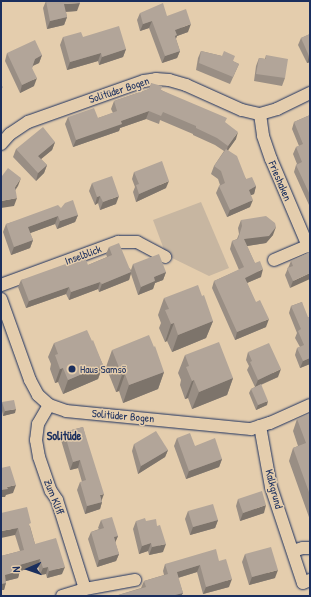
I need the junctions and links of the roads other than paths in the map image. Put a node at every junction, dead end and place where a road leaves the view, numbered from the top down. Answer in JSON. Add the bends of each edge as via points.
{"nodes":[{"id":1,"x":310,"y":93,"type":"edge"},
{"id":2,"x":260,"y":114,"type":"junction"},
{"id":3,"x":1,"y":144,"type":"edge"},
{"id":4,"x":309,"y":245,"type":"edge"},
{"id":5,"x":165,"y":257,"type":"dead end"},
{"id":6,"x":274,"y":260,"type":"dead end"},
{"id":7,"x":1,"y":284,"type":"edge"},
{"id":8,"x":1,"y":298,"type":"edge"},
{"id":9,"x":49,"y":405,"type":"junction"},
{"id":10,"x":310,"y":406,"type":"edge"},
{"id":11,"x":260,"y":426,"type":"junction"},
{"id":12,"x":310,"y":548,"type":"edge"},
{"id":13,"x":293,"y":550,"type":"junction"},
{"id":14,"x":135,"y":580,"type":"dead end"},
{"id":15,"x":310,"y":580,"type":"edge"},
{"id":16,"x":85,"y":589,"type":"junction"},
{"id":17,"x":62,"y":596,"type":"edge"}],
"edges":[{"from":1,"to":2,"type":"street"},
{"from":2,"to":3,"type":"street","name":"Solitüder Bogen","via":[[242,110],[169,80],[144,80],[28,122],[10,134]]},
{"from":2,"to":4,"type":"street","name":"Frieshaken","via":[[263,136],[271,159]]},
{"from":4,"to":6,"type":"street","name":"Frieshaken"},
{"from":5,"to":7,"type":"street","name":"Inselblick","via":[[137,242],[118,242]]},
{"from":8,"to":9,"type":"street","name":"Solitüder Bogen","via":[[30,380],[38,395]]},
{"from":9,"to":11,"type":"street","name":"Solitüder Bogen","via":[[66,411],[251,429]]},
{"from":9,"to":16,"type":"street","name":"Zum Kliff","via":[[38,424],[36,440],[39,457],[51,491],[57,500]]},
{"from":10,"to":11,"type":"street","name":"Solitüder Bogen"},
{"from":11,"to":13,"type":"street","name":"Kalkgrund","via":[[271,487]]},
{"from":12,"to":13,"type":"street"},
{"from":13,"to":15,"type":"street","name":"Kalkgrund","via":[[304,584]]},
{"from":14,"to":16,"type":"street"},
{"from":16,"to":17,"type":"street"}]}
